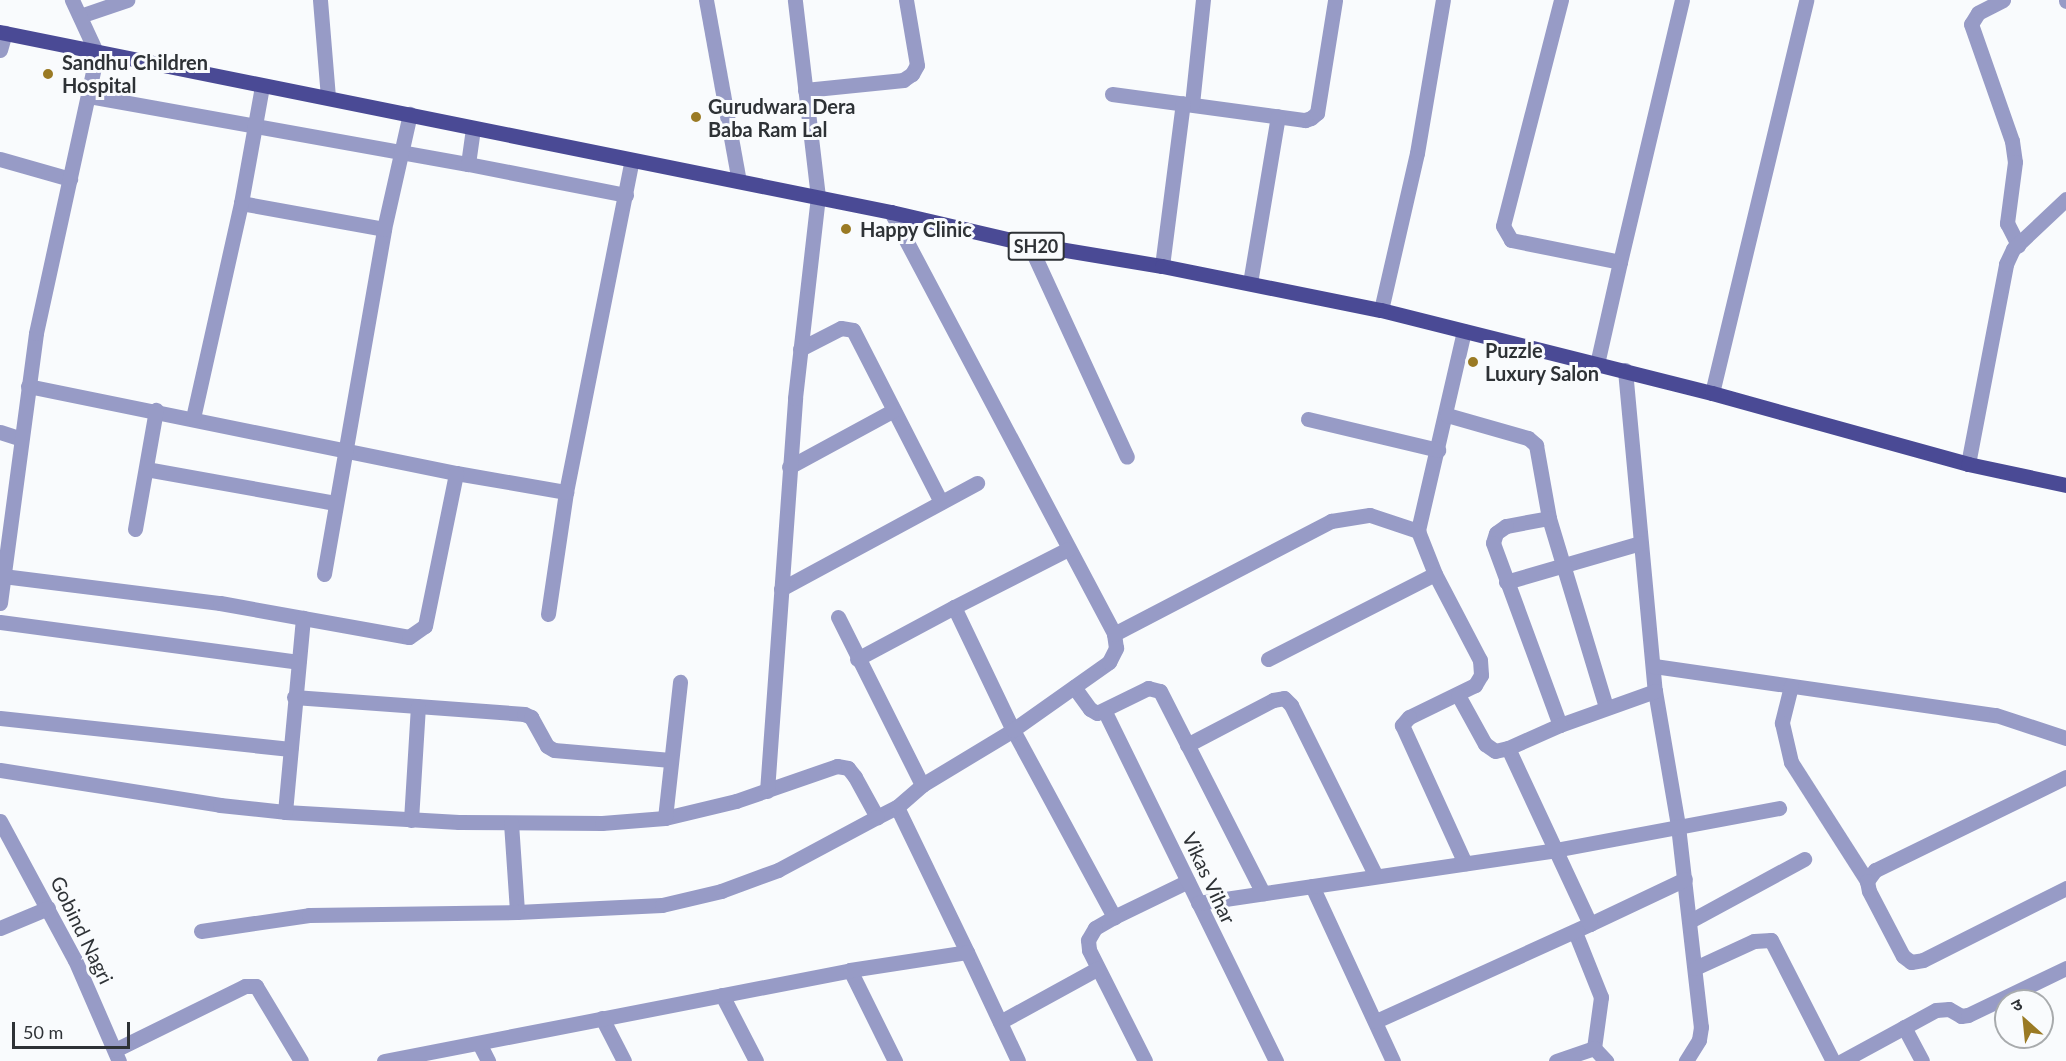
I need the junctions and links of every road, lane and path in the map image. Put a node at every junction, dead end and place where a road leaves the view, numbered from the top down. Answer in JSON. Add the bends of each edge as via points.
{"nodes":[{"id":1,"x":72,"y":0,"type":"edge"},
{"id":2,"x":127,"y":0,"type":"edge"},
{"id":3,"x":320,"y":0,"type":"edge"},
{"id":4,"x":706,"y":0,"type":"edge"},
{"id":5,"x":795,"y":0,"type":"edge"},
{"id":6,"x":906,"y":0,"type":"edge"},
{"id":7,"x":1203,"y":0,"type":"edge"},
{"id":8,"x":1335,"y":0,"type":"edge"},
{"id":9,"x":1443,"y":0,"type":"edge"},
{"id":10,"x":1560,"y":0,"type":"edge"},
{"id":11,"x":1682,"y":0,"type":"edge"},
{"id":12,"x":1806,"y":0,"type":"edge"},
{"id":13,"x":2003,"y":0,"type":"edge"},
{"id":14,"x":80,"y":16,"type":"junction"},
{"id":15,"x":3,"y":33,"type":"edge"},
{"id":16,"x":0,"y":50,"type":"edge"},
{"id":17,"x":98,"y":54,"type":"junction"},
{"id":18,"x":262,"y":86,"type":"junction"},
{"id":19,"x":804,"y":90,"type":"junction"},
{"id":20,"x":1112,"y":94,"type":"dead end"},
{"id":21,"x":89,"y":96,"type":"junction"},
{"id":22,"x":328,"y":98,"type":"junction"},
{"id":23,"x":1188,"y":104,"type":"junction"},
{"id":24,"x":410,"y":114,"type":"junction"},
{"id":25,"x":1278,"y":116,"type":"junction"},
{"id":26,"x":254,"y":124,"type":"junction"},
{"id":27,"x":473,"y":128,"type":"junction"},
{"id":28,"x":400,"y":151,"type":"junction"},
{"id":29,"x":0,"y":159,"type":"edge"},
{"id":30,"x":632,"y":160,"type":"junction"},
{"id":31,"x":468,"y":164,"type":"junction"},
{"id":32,"x":70,"y":178,"type":"junction"},
{"id":33,"x":739,"y":181,"type":"junction"},
{"id":34,"x":626,"y":195,"type":"junction"},
{"id":35,"x":818,"y":197,"type":"junction"},
{"id":36,"x":2066,"y":199,"type":"edge"},
{"id":37,"x":241,"y":203,"type":"junction"},
{"id":38,"x":891,"y":212,"type":"junction"},
{"id":39,"x":384,"y":229,"type":"junction"},
{"id":40,"x":1029,"y":244,"type":"junction"},
{"id":41,"x":2018,"y":245,"type":"junction"},
{"id":42,"x":1620,"y":262,"type":"junction"},
{"id":43,"x":1162,"y":266,"type":"junction"},
{"id":44,"x":1250,"y":284,"type":"junction"},
{"id":45,"x":1381,"y":310,"type":"junction"},
{"id":46,"x":1464,"y":331,"type":"junction"},
{"id":47,"x":800,"y":350,"type":"junction"},
{"id":48,"x":1597,"y":364,"type":"junction"},
{"id":49,"x":1625,"y":370,"type":"junction"},
{"id":50,"x":28,"y":386,"type":"junction"},
{"id":51,"x":1712,"y":393,"type":"junction"},
{"id":52,"x":156,"y":410,"type":"junction"},
{"id":53,"x":894,"y":410,"type":"junction"},
{"id":54,"x":1447,"y":415,"type":"junction"},
{"id":55,"x":193,"y":418,"type":"junction"},
{"id":56,"x":1308,"y":419,"type":"dead end"},
{"id":57,"x":0,"y":432,"type":"edge"},
{"id":58,"x":19,"y":438,"type":"junction"},
{"id":59,"x":344,"y":448,"type":"junction"},
{"id":60,"x":1438,"y":450,"type":"junction"},
{"id":61,"x":1127,"y":457,"type":"dead end"},
{"id":62,"x":1968,"y":464,"type":"junction"},
{"id":63,"x":789,"y":467,"type":"junction"},
{"id":64,"x":146,"y":469,"type":"junction"},
{"id":65,"x":456,"y":473,"type":"junction"},
{"id":66,"x":977,"y":483,"type":"dead end"},
{"id":67,"x":2066,"y":485,"type":"edge"},
{"id":68,"x":566,"y":492,"type":"junction"},
{"id":69,"x":941,"y":502,"type":"junction"},
{"id":70,"x":335,"y":503,"type":"junction"},
{"id":71,"x":1549,"y":518,"type":"junction"},
{"id":72,"x":135,"y":529,"type":"dead end"},
{"id":73,"x":1418,"y":531,"type":"junction"},
{"id":74,"x":1641,"y":543,"type":"junction"},
{"id":75,"x":1068,"y":549,"type":"junction"},
{"id":76,"x":1563,"y":564,"type":"junction"},
{"id":77,"x":324,"y":573,"type":"dead end"},
{"id":78,"x":1435,"y":574,"type":"junction"},
{"id":79,"x":3,"y":576,"type":"junction"},
{"id":80,"x":1506,"y":582,"type":"junction"},
{"id":81,"x":781,"y":589,"type":"junction"},
{"id":82,"x":0,"y":603,"type":"edge"},
{"id":83,"x":954,"y":607,"type":"junction"},
{"id":84,"x":548,"y":615,"type":"dead end"},
{"id":85,"x":838,"y":617,"type":"dead end"},
{"id":86,"x":303,"y":618,"type":"junction"},
{"id":87,"x":0,"y":622,"type":"edge"},
{"id":88,"x":1114,"y":634,"type":"junction"},
{"id":89,"x":857,"y":659,"type":"junction"},
{"id":90,"x":1268,"y":659,"type":"dead end"},
{"id":91,"x":298,"y":662,"type":"junction"},
{"id":92,"x":1654,"y":666,"type":"junction"},
{"id":93,"x":680,"y":682,"type":"dead end"},
{"id":94,"x":1791,"y":686,"type":"junction"},
{"id":95,"x":1074,"y":687,"type":"junction"},
{"id":96,"x":1655,"y":691,"type":"junction"},
{"id":97,"x":1458,"y":695,"type":"junction"},
{"id":98,"x":294,"y":697,"type":"junction"},
{"id":99,"x":418,"y":706,"type":"junction"},
{"id":100,"x":1606,"y":707,"type":"junction"},
{"id":101,"x":1105,"y":712,"type":"junction"},
{"id":102,"x":0,"y":718,"type":"edge"},
{"id":103,"x":1560,"y":725,"type":"junction"},
{"id":104,"x":1013,"y":730,"type":"junction"},
{"id":105,"x":2066,"y":738,"type":"edge"},
{"id":106,"x":1187,"y":745,"type":"junction"},
{"id":107,"x":1508,"y":748,"type":"junction"},
{"id":108,"x":290,"y":749,"type":"junction"},
{"id":109,"x":671,"y":760,"type":"junction"},
{"id":110,"x":0,"y":770,"type":"edge"},
{"id":111,"x":2066,"y":777,"type":"edge"},
{"id":112,"x":922,"y":785,"type":"junction"},
{"id":113,"x":767,"y":790,"type":"junction"},
{"id":114,"x":897,"y":807,"type":"junction"},
{"id":115,"x":1779,"y":807,"type":"dead end"},
{"id":116,"x":285,"y":812,"type":"junction"},
{"id":117,"x":665,"y":818,"type":"junction"},
{"id":118,"x":877,"y":818,"type":"junction"},
{"id":119,"x":411,"y":820,"type":"junction"},
{"id":120,"x":0,"y":821,"type":"edge"},
{"id":121,"x":511,"y":823,"type":"junction"},
{"id":122,"x":1678,"y":826,"type":"junction"},
{"id":123,"x":1555,"y":850,"type":"junction"},
{"id":124,"x":1804,"y":859,"type":"dead end"},
{"id":125,"x":1465,"y":862,"type":"junction"},
{"id":126,"x":1376,"y":876,"type":"junction"},
{"id":127,"x":1685,"y":879,"type":"junction"},
{"id":128,"x":1188,"y":881,"type":"junction"},
{"id":129,"x":1868,"y":881,"type":"junction"},
{"id":130,"x":1312,"y":886,"type":"junction"},
{"id":131,"x":2066,"y":888,"type":"edge"},
{"id":132,"x":1263,"y":893,"type":"junction"},
{"id":133,"x":1198,"y":903,"type":"junction"},
{"id":134,"x":48,"y":908,"type":"junction"},
{"id":135,"x":517,"y":912,"type":"junction"},
{"id":136,"x":1114,"y":918,"type":"junction"},
{"id":137,"x":1690,"y":921,"type":"junction"},
{"id":138,"x":1590,"y":924,"type":"junction"},
{"id":139,"x":0,"y":928,"type":"edge"},
{"id":140,"x":201,"y":931,"type":"dead end"},
{"id":141,"x":1575,"y":932,"type":"junction"},
{"id":142,"x":967,"y":952,"type":"junction"},
{"id":143,"x":1695,"y":968,"type":"junction"},
{"id":144,"x":2066,"y":968,"type":"edge"},
{"id":145,"x":1097,"y":969,"type":"junction"},
{"id":146,"x":850,"y":970,"type":"junction"},
{"id":147,"x":722,"y":995,"type":"junction"},
{"id":148,"x":602,"y":1018,"type":"junction"},
{"id":149,"x":1376,"y":1020,"type":"junction"},
{"id":150,"x":1000,"y":1022,"type":"junction"},
{"id":151,"x":1904,"y":1027,"type":"junction"},
{"id":152,"x":480,"y":1045,"type":"junction"},
{"id":153,"x":1594,"y":1048,"type":"junction"},
{"id":154,"x":117,"y":1055,"type":"edge"},
{"id":155,"x":301,"y":1061,"type":"edge"},
{"id":156,"x":384,"y":1061,"type":"edge"},
{"id":157,"x":488,"y":1061,"type":"edge"},
{"id":158,"x":624,"y":1061,"type":"edge"},
{"id":159,"x":756,"y":1061,"type":"edge"},
{"id":160,"x":896,"y":1061,"type":"edge"},
{"id":161,"x":1018,"y":1061,"type":"edge"},
{"id":162,"x":1145,"y":1061,"type":"edge"},
{"id":163,"x":1276,"y":1061,"type":"edge"},
{"id":164,"x":1394,"y":1061,"type":"edge"},
{"id":165,"x":1556,"y":1061,"type":"edge"},
{"id":166,"x":1606,"y":1061,"type":"edge"},
{"id":167,"x":1686,"y":1061,"type":"edge"},
{"id":168,"x":1833,"y":1061,"type":"edge"},
{"id":169,"x":1842,"y":1061,"type":"edge"},
{"id":170,"x":1922,"y":1061,"type":"edge"}],
"edges":[{"from":1,"to":14,"type":"street"},
{"from":2,"to":14,"type":"street"},
{"from":3,"to":22,"type":"street"},
{"from":4,"to":33,"type":"street"},
{"from":5,"to":19,"type":"street"},
{"from":6,"to":19,"type":"street","via":[[917,65],[912,75],[903,80]]},
{"from":7,"to":23,"type":"street"},
{"from":8,"to":25,"type":"street","via":[[1317,113],[1305,120]]},
{"from":9,"to":45,"type":"street","via":[[1417,153]]},
{"from":10,"to":42,"type":"street","via":[[1503,226],[1511,240]]},
{"from":11,"to":42,"type":"street"},
{"from":12,"to":51,"type":"street"},
{"from":13,"to":41,"type":"street","via":[[1978,13],[1971,24],[2012,141],[2015,162],[2007,223]]},
{"from":14,"to":17,"type":"street"},
{"from":15,"to":16,"type":"street"},
{"from":15,"to":17,"type":"main road","number":"SH20"},
{"from":17,"to":18,"type":"main road","number":"SH20"},
{"from":17,"to":21,"type":"street"},
{"from":18,"to":22,"type":"main road","number":"SH20"},
{"from":18,"to":26,"type":"street"},
{"from":19,"to":35,"type":"street"},
{"from":20,"to":23,"type":"street"},
{"from":21,"to":26,"type":"street"},
{"from":21,"to":32,"type":"street"},
{"from":22,"to":24,"type":"main road","number":"SH20"},
{"from":23,"to":25,"type":"street"},
{"from":23,"to":43,"type":"street"},
{"from":24,"to":27,"type":"main road","number":"SH20"},
{"from":24,"to":28,"type":"street"},
{"from":25,"to":44,"type":"street"},
{"from":26,"to":28,"type":"street"},
{"from":26,"to":37,"type":"street"},
{"from":27,"to":30,"type":"main road","number":"SH20"},
{"from":27,"to":31,"type":"street"},
{"from":28,"to":31,"type":"street"},
{"from":28,"to":39,"type":"street"},
{"from":29,"to":32,"type":"street"},
{"from":30,"to":33,"type":"main road","number":"SH20"},
{"from":30,"to":34,"type":"street"},
{"from":31,"to":34,"type":"street"},
{"from":32,"to":50,"type":"street"},
{"from":33,"to":35,"type":"main road","number":"SH20"},
{"from":34,"to":68,"type":"street"},
{"from":35,"to":38,"type":"main road","number":"SH20"},
{"from":35,"to":47,"type":"street"},
{"from":36,"to":41,"type":"street"},
{"from":37,"to":39,"type":"street"},
{"from":37,"to":55,"type":"street"},
{"from":38,"to":40,"type":"main road","number":"SH20"},
{"from":38,"to":75,"type":"street"},
{"from":39,"to":59,"type":"street"},
{"from":40,"to":43,"type":"main road","number":"SH20"},
{"from":40,"to":61,"type":"street"},
{"from":41,"to":62,"type":"street","via":[[2006,264]]},
{"from":42,"to":48,"type":"street"},
{"from":43,"to":44,"type":"main road","number":"SH20"},
{"from":44,"to":45,"type":"main road","number":"SH20"},
{"from":45,"to":46,"type":"main road","number":"SH20"},
{"from":46,"to":48,"type":"main road","number":"SH20"},
{"from":46,"to":54,"type":"street"},
{"from":47,"to":53,"type":"street","via":[[841,328],[853,330]]},
{"from":47,"to":63,"type":"street"},
{"from":48,"to":49,"type":"main road","number":"SH20"},
{"from":49,"to":51,"type":"main road","number":"SH20"},
{"from":49,"to":74,"type":"street"},
{"from":50,"to":52,"type":"street"},
{"from":50,"to":58,"type":"street"},
{"from":51,"to":62,"type":"main road","number":"SH20"},
{"from":52,"to":55,"type":"street"},
{"from":52,"to":64,"type":"street"},
{"from":53,"to":63,"type":"street"},
{"from":53,"to":69,"type":"street"},
{"from":54,"to":60,"type":"street"},
{"from":54,"to":71,"type":"street","via":[[1527,438],[1536,445]]},
{"from":55,"to":59,"type":"street"},
{"from":56,"to":60,"type":"street"},
{"from":57,"to":58,"type":"street"},
{"from":58,"to":79,"type":"street"},
{"from":59,"to":65,"type":"street"},
{"from":59,"to":70,"type":"street"},
{"from":60,"to":73,"type":"street"},
{"from":62,"to":67,"type":"main road","number":"SH20"},
{"from":63,"to":81,"type":"street"},
{"from":64,"to":70,"type":"street"},
{"from":64,"to":72,"type":"street"},
{"from":65,"to":68,"type":"street"},
{"from":65,"to":86,"type":"street","via":[[435,588],[425,626],[418,634],[409,637]]},
{"from":66,"to":69,"type":"street"},
{"from":68,"to":84,"type":"street"},
{"from":69,"to":81,"type":"street"},
{"from":70,"to":77,"type":"street"},
{"from":71,"to":76,"type":"street"},
{"from":71,"to":80,"type":"street","via":[[1506,526],[1496,533],[1493,543]]},
{"from":73,"to":78,"type":"street"},
{"from":73,"to":88,"type":"street","via":[[1370,515],[1331,521]]},
{"from":74,"to":76,"type":"street"},
{"from":74,"to":92,"type":"street"},
{"from":75,"to":83,"type":"street"},
{"from":75,"to":88,"type":"street"},
{"from":76,"to":80,"type":"street"},
{"from":76,"to":100,"type":"street"},
{"from":78,"to":90,"type":"street"},
{"from":78,"to":97,"type":"street","via":[[1480,660],[1481,675],[1475,686]]},
{"from":79,"to":82,"type":"street"},
{"from":79,"to":86,"type":"street"},
{"from":80,"to":103,"type":"street"},
{"from":81,"to":113,"type":"street"},
{"from":83,"to":89,"type":"street"},
{"from":83,"to":104,"type":"street"},
{"from":85,"to":89,"type":"street"},
{"from":86,"to":91,"type":"street"},
{"from":87,"to":91,"type":"street"},
{"from":88,"to":95,"type":"street","via":[[1116,648],[1109,662]]},
{"from":89,"to":112,"type":"street"},
{"from":91,"to":98,"type":"street"},
{"from":92,"to":94,"type":"street"},
{"from":92,"to":96,"type":"street"},
{"from":93,"to":109,"type":"street"},
{"from":94,"to":105,"type":"street","via":[[1996,715]]},
{"from":94,"to":129,"type":"street","via":[[1782,723],[1791,762]]},
{"from":95,"to":101,"type":"street","via":[[1090,709]]},
{"from":95,"to":104,"type":"street"},
{"from":96,"to":100,"type":"street"},
{"from":96,"to":122,"type":"street"},
{"from":97,"to":107,"type":"street","via":[[1485,744],[1495,751]]},
{"from":97,"to":125,"type":"street","via":[[1409,717],[1402,725]]},
{"from":98,"to":99,"type":"street"},
{"from":98,"to":108,"type":"street"},
{"from":99,"to":109,"type":"street","via":[[524,714],[531,717],[547,746],[554,750]]},
{"from":99,"to":119,"type":"street"},
{"from":100,"to":103,"type":"street"},
{"from":101,"to":106,"type":"street","via":[[1155,687]]},
{"from":101,"to":128,"type":"street","name":"Vikas Vihar"},
{"from":102,"to":108,"type":"street"},
{"from":103,"to":107,"type":"street"},
{"from":104,"to":112,"type":"street"},
{"from":104,"to":136,"type":"street"},
{"from":106,"to":126,"type":"street","via":[[1273,699],[1284,698],[1291,705]]},
{"from":106,"to":132,"type":"street"},
{"from":107,"to":123,"type":"street"},
{"from":108,"to":116,"type":"street"},
{"from":109,"to":117,"type":"street"},
{"from":110,"to":116,"type":"street"},
{"from":111,"to":129,"type":"street","via":[[1875,870]]},
{"from":112,"to":114,"type":"street"},
{"from":113,"to":117,"type":"street"},
{"from":113,"to":118,"type":"street","via":[[837,766],[848,768]]},
{"from":114,"to":118,"type":"street"},
{"from":114,"to":142,"type":"street"},
{"from":115,"to":122,"type":"street"},
{"from":116,"to":119,"type":"street"},
{"from":117,"to":121,"type":"street"},
{"from":118,"to":135,"type":"street","via":[[778,870],[721,891],[662,905]]},
{"from":119,"to":121,"type":"street"},
{"from":120,"to":134,"type":"street","name":"Gobind Nagri"},
{"from":121,"to":135,"type":"street"},
{"from":122,"to":123,"type":"street"},
{"from":122,"to":127,"type":"street"},
{"from":123,"to":125,"type":"street"},
{"from":123,"to":138,"type":"street"},
{"from":124,"to":137,"type":"street"},
{"from":125,"to":126,"type":"street"},
{"from":126,"to":130,"type":"street"},
{"from":127,"to":137,"type":"street"},
{"from":127,"to":138,"type":"street"},
{"from":128,"to":133,"type":"street","name":"Vikas Vihar"},
{"from":128,"to":136,"type":"street"},
{"from":129,"to":131,"type":"street","via":[[1869,891],[1903,956],[1911,962],[1923,960]]},
{"from":130,"to":132,"type":"street"},
{"from":130,"to":149,"type":"street"},
{"from":132,"to":133,"type":"street"},
{"from":133,"to":163,"type":"street","name":"Vikas Vihar"},
{"from":134,"to":139,"type":"street"},
{"from":134,"to":154,"type":"street","name":"Gobind Nagri"},
{"from":135,"to":140,"type":"street","via":[[309,915]]},
{"from":136,"to":145,"type":"street","via":[[1095,928],[1088,939]]},
{"from":137,"to":143,"type":"street"},
{"from":138,"to":141,"type":"street"},
{"from":141,"to":149,"type":"street"},
{"from":141,"to":153,"type":"street","via":[[1601,997]]},
{"from":142,"to":146,"type":"street"},
{"from":142,"to":150,"type":"street"},
{"from":143,"to":167,"type":"street","via":[[1701,1027],[1699,1040]]},
{"from":143,"to":168,"type":"street","via":[[1754,941],[1771,940]]},
{"from":144,"to":151,"type":"street","via":[[1968,1015],[1943,1008]]},
{"from":145,"to":150,"type":"street"},
{"from":145,"to":162,"type":"street"},
{"from":146,"to":147,"type":"street"},
{"from":146,"to":160,"type":"street"},
{"from":147,"to":148,"type":"street"},
{"from":147,"to":159,"type":"street"},
{"from":148,"to":152,"type":"street"},
{"from":148,"to":158,"type":"street"},
{"from":149,"to":164,"type":"street"},
{"from":150,"to":161,"type":"street"},
{"from":151,"to":169,"type":"street"},
{"from":151,"to":170,"type":"street"},
{"from":152,"to":156,"type":"street"},
{"from":152,"to":157,"type":"street"},
{"from":153,"to":165,"type":"street"},
{"from":153,"to":166,"type":"street"},
{"from":154,"to":155,"type":"street","via":[[244,986],[256,986]]}]}
